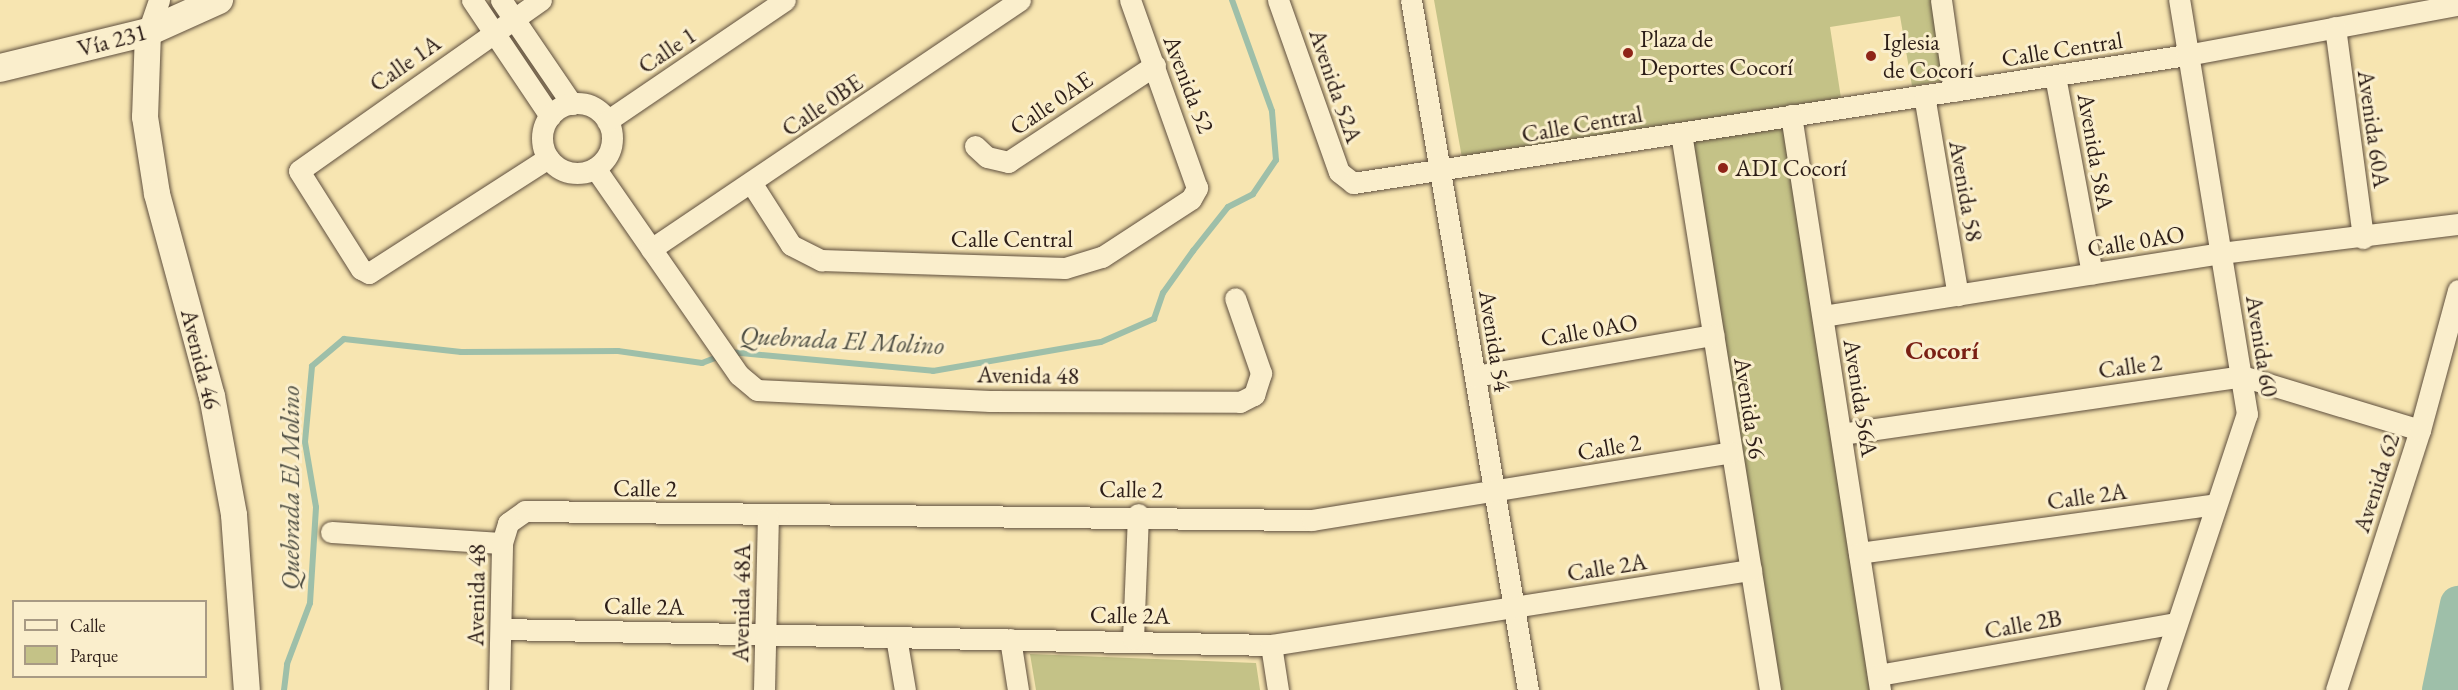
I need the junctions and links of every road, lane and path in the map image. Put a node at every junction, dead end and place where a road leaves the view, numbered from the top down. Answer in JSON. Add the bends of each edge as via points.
{"nodes":[{"id":1,"x":159,"y":0,"type":"edge"},
{"id":2,"x":219,"y":0,"type":"edge"},
{"id":3,"x":472,"y":0,"type":"edge"},
{"id":4,"x":501,"y":0,"type":"edge"},
{"id":5,"x":541,"y":0,"type":"edge"},
{"id":6,"x":785,"y":0,"type":"edge"},
{"id":7,"x":1020,"y":0,"type":"edge"},
{"id":8,"x":1130,"y":0,"type":"edge"},
{"id":9,"x":1278,"y":0,"type":"edge"},
{"id":10,"x":1411,"y":0,"type":"edge"},
{"id":11,"x":1941,"y":0,"type":"edge"},
{"id":12,"x":2179,"y":0,"type":"edge"},
{"id":13,"x":2458,"y":5,"type":"edge"},
{"id":14,"x":514,"y":19,"type":"junction"},
{"id":15,"x":2335,"y":27,"type":"junction"},
{"id":16,"x":148,"y":32,"type":"junction"},
{"id":17,"x":494,"y":33,"type":"junction"},
{"id":18,"x":2187,"y":55,"type":"junction"},
{"id":19,"x":1155,"y":65,"type":"junction"},
{"id":20,"x":0,"y":68,"type":"edge"},
{"id":21,"x":2055,"y":76,"type":"junction"},
{"id":22,"x":1954,"y":91,"type":"junction"},
{"id":23,"x":1924,"y":95,"type":"junction"},
{"id":24,"x":572,"y":104,"type":"junction"},
{"id":25,"x":1791,"y":115,"type":"junction"},
{"id":26,"x":550,"y":116,"type":"junction"},
{"id":27,"x":607,"y":121,"type":"junction"},
{"id":28,"x":1681,"y":133,"type":"junction"},
{"id":29,"x":975,"y":146,"type":"dead end"},
{"id":30,"x":548,"y":158,"type":"junction"},
{"id":31,"x":595,"y":168,"type":"junction"},
{"id":32,"x":1442,"y":173,"type":"junction"},
{"id":33,"x":1353,"y":183,"type":"joint"},
{"id":34,"x":752,"y":184,"type":"junction"},
{"id":35,"x":1197,"y":188,"type":"joint"},
{"id":36,"x":2458,"y":224,"type":"edge"},
{"id":37,"x":2363,"y":238,"type":"junction"},
{"id":38,"x":651,"y":249,"type":"junction"},
{"id":39,"x":2221,"y":253,"type":"junction"},
{"id":40,"x":2092,"y":274,"type":"junction"},
{"id":41,"x":2458,"y":290,"type":"edge"},
{"id":42,"x":1958,"y":295,"type":"junction"},
{"id":43,"x":1235,"y":298,"type":"dead end"},
{"id":44,"x":1823,"y":316,"type":"junction"},
{"id":45,"x":1713,"y":334,"type":"junction"},
{"id":46,"x":1475,"y":376,"type":"junction"},
{"id":47,"x":2242,"y":376,"type":"junction"},
{"id":48,"x":2420,"y":430,"type":"junction"},
{"id":49,"x":1841,"y":434,"type":"junction"},
{"id":50,"x":1731,"y":452,"type":"junction"},
{"id":51,"x":1496,"y":492,"type":"junction"},
{"id":52,"x":2216,"y":504,"type":"junction"},
{"id":53,"x":525,"y":511,"type":"joint"},
{"id":54,"x":1138,"y":514,"type":"junction"},
{"id":55,"x":768,"y":517,"type":"junction"},
{"id":56,"x":331,"y":532,"type":"dead end"},
{"id":57,"x":502,"y":543,"type":"junction"},
{"id":58,"x":1859,"y":553,"type":"junction"},
{"id":59,"x":1751,"y":570,"type":"junction"},
{"id":60,"x":1514,"y":608,"type":"junction"},
{"id":61,"x":2177,"y":623,"type":"junction"},
{"id":62,"x":502,"y":629,"type":"junction"},
{"id":63,"x":766,"y":634,"type":"junction"},
{"id":64,"x":896,"y":637,"type":"junction"},
{"id":65,"x":1010,"y":639,"type":"junction"},
{"id":66,"x":1133,"y":639,"type":"junction"},
{"id":67,"x":1271,"y":645,"type":"junction"},
{"id":68,"x":1879,"y":683,"type":"edge"},
{"id":69,"x":247,"y":690,"type":"edge"},
{"id":70,"x":499,"y":690,"type":"edge"},
{"id":71,"x":764,"y":690,"type":"edge"},
{"id":72,"x":905,"y":690,"type":"edge"},
{"id":73,"x":1018,"y":690,"type":"edge"},
{"id":74,"x":1278,"y":690,"type":"edge"},
{"id":75,"x":1528,"y":690,"type":"edge"},
{"id":76,"x":1770,"y":690,"type":"edge"},
{"id":77,"x":2155,"y":690,"type":"edge"},
{"id":78,"x":2336,"y":690,"type":"edge"}],
"edges":[{"from":1,"to":16,"type":"street"},
{"from":2,"to":16,"type":"main road","name":"Vía 231"},
{"from":3,"to":17,"type":"street"},
{"from":4,"to":14,"type":"street"},
{"from":5,"to":14,"type":"street","name":"Calle 1A"},
{"from":6,"to":27,"type":"street","name":"Calle 1"},
{"from":7,"to":34,"type":"street","name":"Calle 0BE"},
{"from":8,"to":19,"type":"street","name":"Avenida 52"},
{"from":9,"to":33,"type":"street","name":"Avenida 52A","via":[[1339,172]]},
{"from":10,"to":32,"type":"street","name":"Avenida 54"},
{"from":11,"to":22,"type":"street"},
{"from":12,"to":18,"type":"street","name":"Avenida 60"},
{"from":13,"to":15,"type":"street","name":"Calle Central"},
{"from":14,"to":17,"type":"street","name":"Calle 1A"},
{"from":14,"to":24,"type":"street"},
{"from":15,"to":18,"type":"street","name":"Calle Central"},
{"from":15,"to":37,"type":"street","name":"Avenida 60A"},
{"from":16,"to":20,"type":"main road","name":"Vía 231"},
{"from":16,"to":69,"type":"street","name":"Avenida 46","via":[[145,117],[157,194],[212,396],[234,515]]},
{"from":17,"to":26,"type":"street"},
{"from":17,"to":30,"type":"street","name":"Calle 1A","via":[[299,171],[360,268],[369,273]]},
{"from":18,"to":21,"type":"street","name":"Calle Central"},
{"from":18,"to":39,"type":"street","name":"Avenida 60"},
{"from":19,"to":29,"type":"street","name":"Calle 0AE","via":[[1008,162],[987,158]]},
{"from":19,"to":35,"type":"street","name":"Avenida 52"},
{"from":21,"to":22,"type":"street","name":"Calle Central"},
{"from":21,"to":40,"type":"street","name":"Avenida 58A"},
{"from":22,"to":23,"type":"street","name":"Calle Central"},
{"from":23,"to":25,"type":"street","name":"Calle Central"},
{"from":23,"to":42,"type":"street","name":"Avenida 58"},
{"from":24,"to":26,"type":"street"},
{"from":24,"to":27,"type":"street","via":[[592,107]]},
{"from":25,"to":28,"type":"street","name":"Calle Central"},
{"from":25,"to":44,"type":"street","name":"Avenida 56A"},
{"from":26,"to":30,"type":"street","via":[[543,132]]},
{"from":27,"to":31,"type":"street","via":[[609,152]]},
{"from":28,"to":32,"type":"street","name":"Calle Central"},
{"from":28,"to":45,"type":"street","name":"Avenida 56"},
{"from":30,"to":31,"type":"street","via":[[570,172]]},
{"from":31,"to":38,"type":"street","name":"Avenida 48"},
{"from":32,"to":33,"type":"street","name":"Calle Central"},
{"from":32,"to":46,"type":"street","name":"Avenida 54"},
{"from":34,"to":35,"type":"street","name":"Calle Central","via":[[803,255],[821,260],[1065,268],[1102,256],[1191,199]]},
{"from":34,"to":38,"type":"street","name":"Calle 0BE"},
{"from":36,"to":37,"type":"street","name":"Calle 0AO"},
{"from":37,"to":39,"type":"street","name":"Calle 0AO"},
{"from":38,"to":43,"type":"street","name":"Avenida 48","via":[[739,375],[757,390],[990,401],[1240,402],[1254,395],[1261,373]]},
{"from":39,"to":40,"type":"street","name":"Calle 0AO"},
{"from":39,"to":47,"type":"street","name":"Avenida 60"},
{"from":40,"to":42,"type":"street","name":"Calle 0AO"},
{"from":41,"to":48,"type":"street","name":"Avenida 62"},
{"from":42,"to":44,"type":"street","name":"Calle 0AO"},
{"from":44,"to":49,"type":"street","name":"Avenida 56A"},
{"from":45,"to":46,"type":"street","name":"Calle 0AO"},
{"from":45,"to":50,"type":"street","name":"Avenida 56"},
{"from":46,"to":51,"type":"street","name":"Avenida 54"},
{"from":47,"to":48,"type":"street","name":"Calle 2"},
{"from":47,"to":49,"type":"street","name":"Calle 2"},
{"from":47,"to":52,"type":"street","name":"Avenida 60","via":[[2247,414]]},
{"from":48,"to":78,"type":"street","name":"Avenida 62"},
{"from":49,"to":58,"type":"street","name":"Avenida 56A"},
{"from":50,"to":51,"type":"street","name":"Calle 2"},
{"from":50,"to":59,"type":"street","name":"Avenida 56"},
{"from":51,"to":54,"type":"street","name":"Calle 2","via":[[1312,520]]},
{"from":51,"to":60,"type":"street","name":"Avenida 54"},
{"from":52,"to":58,"type":"street","name":"Calle 2A"},
{"from":52,"to":61,"type":"street","name":"Avenida 60"},
{"from":53,"to":55,"type":"street","name":"Calle 2"},
{"from":53,"to":57,"type":"street","name":"Avenida 48","via":[[508,523]]},
{"from":54,"to":55,"type":"street","name":"Calle 2"},
{"from":54,"to":66,"type":"street"},
{"from":55,"to":63,"type":"street","name":"Avenida 48A"},
{"from":56,"to":57,"type":"street"},
{"from":57,"to":62,"type":"street","name":"Avenida 48"},
{"from":58,"to":68,"type":"street","name":"Avenida 56A"},
{"from":59,"to":60,"type":"street","name":"Calle 2A"},
{"from":59,"to":76,"type":"street","name":"Avenida 56"},
{"from":60,"to":67,"type":"street","name":"Calle 2A"},
{"from":60,"to":75,"type":"street","name":"Avenida 54"},
{"from":61,"to":68,"type":"street","name":"Calle 2B"},
{"from":61,"to":77,"type":"street","name":"Avenida 60"},
{"from":62,"to":63,"type":"street","name":"Calle 2A"},
{"from":62,"to":70,"type":"street","name":"Avenida 48"},
{"from":63,"to":64,"type":"street","name":"Calle 2A"},
{"from":63,"to":71,"type":"street","name":"Avenida 48A"},
{"from":64,"to":65,"type":"street","name":"Calle 2A"},
{"from":64,"to":72,"type":"street"},
{"from":65,"to":66,"type":"street","name":"Calle 2A"},
{"from":65,"to":73,"type":"street"},
{"from":66,"to":67,"type":"street","name":"Calle 2A"},
{"from":67,"to":74,"type":"street"}]}
